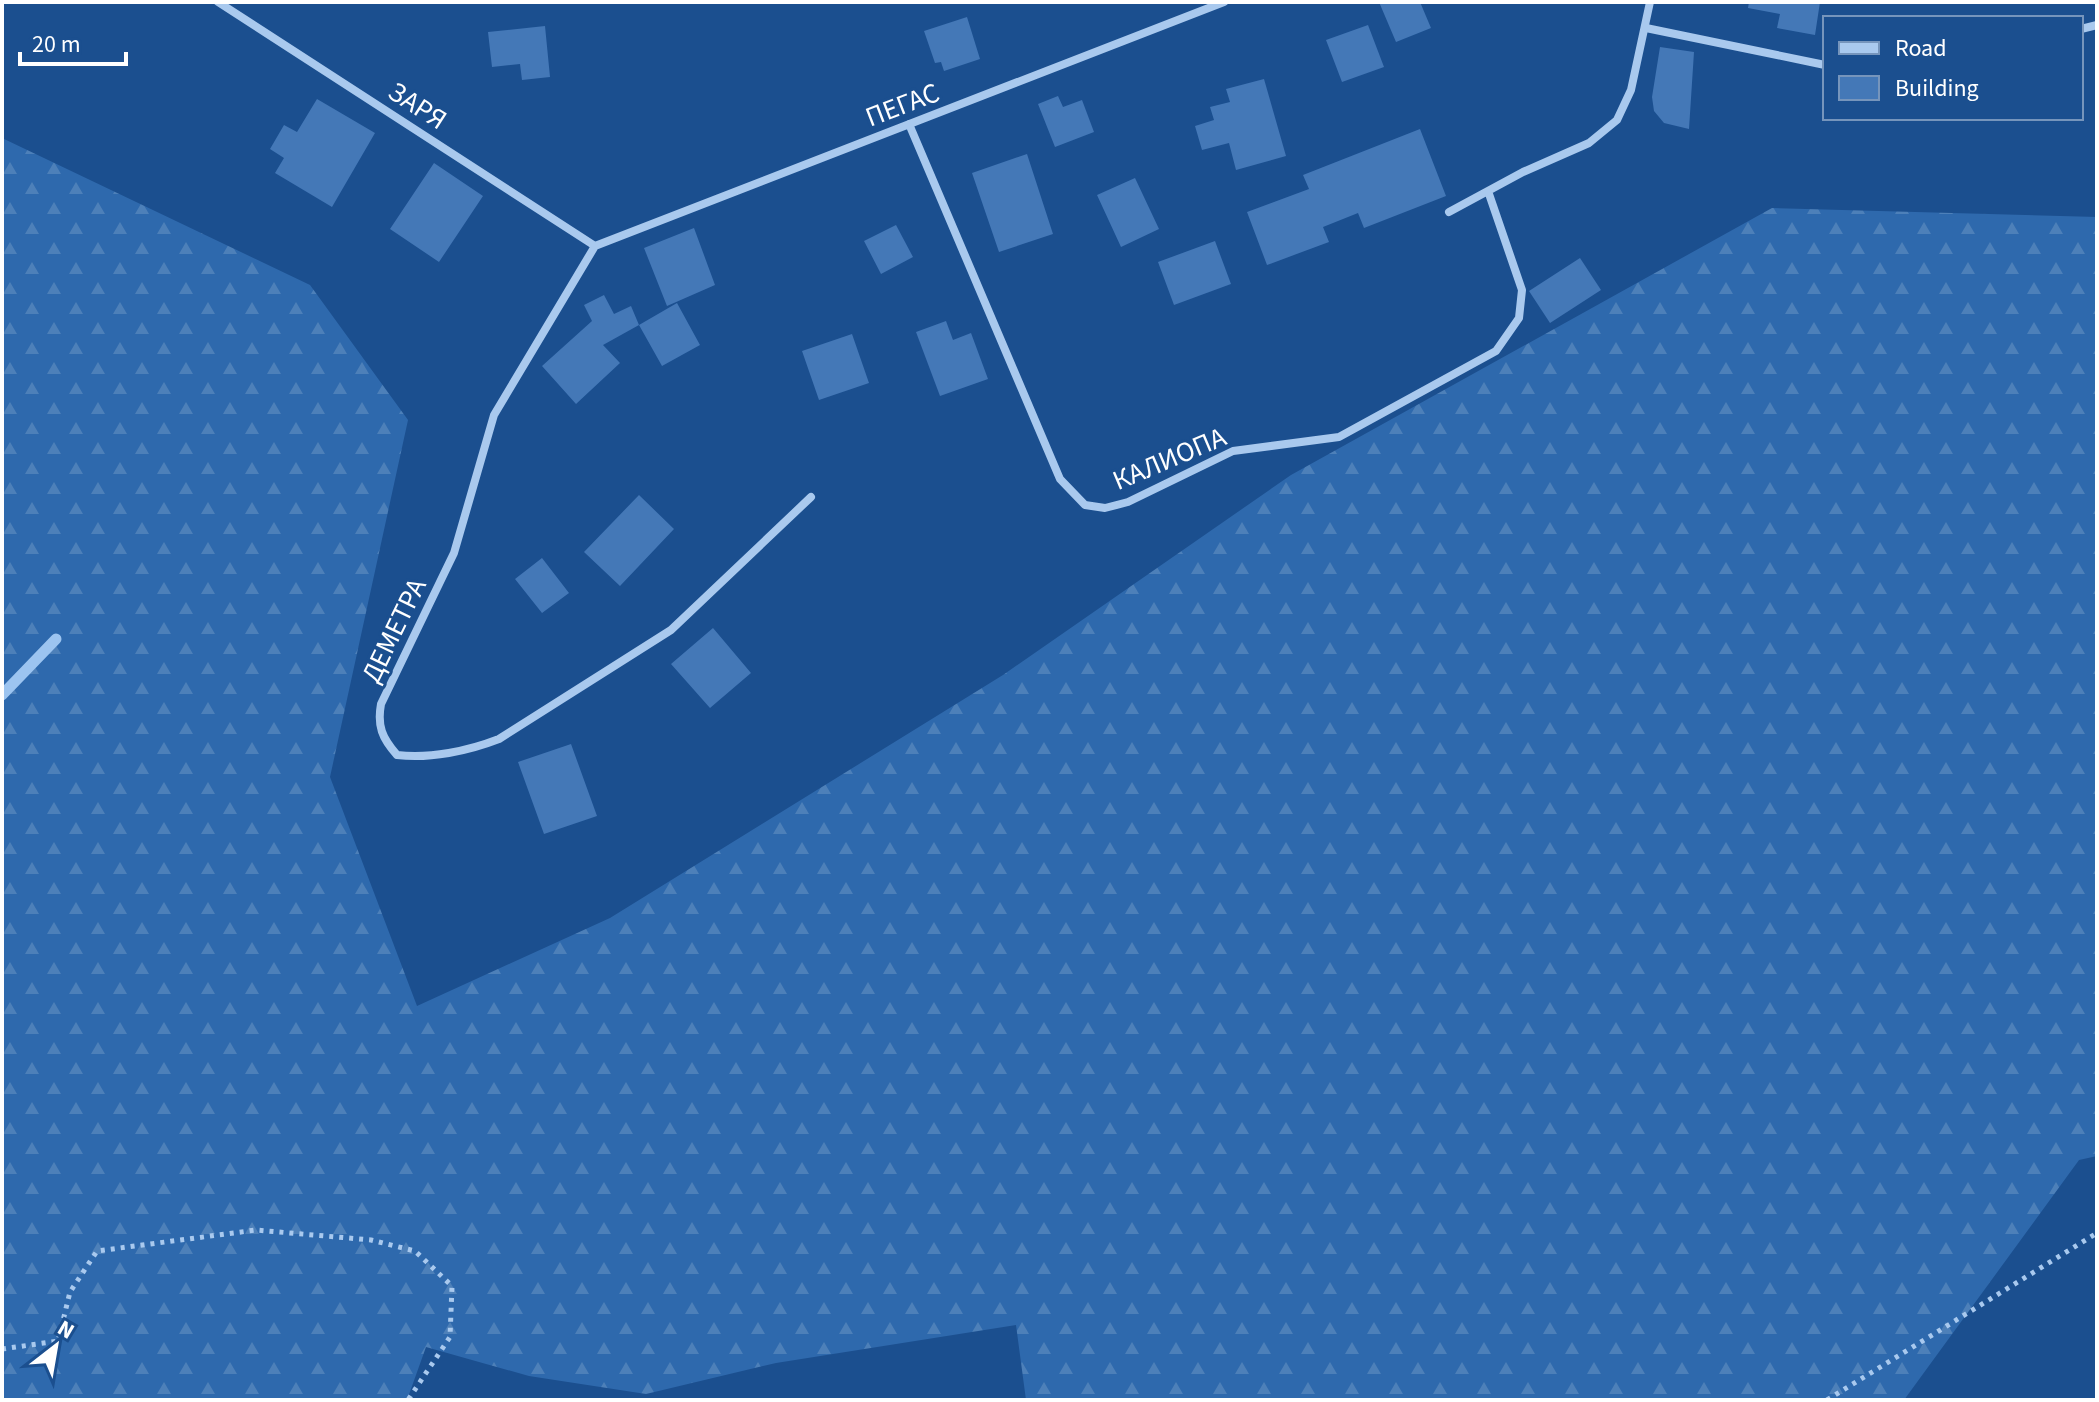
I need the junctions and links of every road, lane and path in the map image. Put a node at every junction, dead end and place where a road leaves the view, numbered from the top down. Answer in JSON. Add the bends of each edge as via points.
{"nodes":[{"id":1,"x":218,"y":2,"type":"edge"},
{"id":2,"x":1224,"y":2,"type":"edge"},
{"id":3,"x":1650,"y":2,"type":"edge"},
{"id":4,"x":1646,"y":28,"type":"junction"},
{"id":5,"x":1823,"y":65,"type":"edge"},
{"id":6,"x":909,"y":124,"type":"junction"},
{"id":7,"x":1488,"y":191,"type":"junction"},
{"id":8,"x":1449,"y":212,"type":"dead end"},
{"id":9,"x":595,"y":246,"type":"junction"},
{"id":10,"x":811,"y":497,"type":"dead end"},
{"id":11,"x":2097,"y":1233,"type":"edge"},
{"id":12,"x":2,"y":1349,"type":"edge"},
{"id":13,"x":408,"y":1400,"type":"edge"},
{"id":14,"x":1827,"y":1400,"type":"edge"}],
"edges":[{"from":1,"to":9,"type":"street","name":"ЗАРЯ"},
{"from":2,"to":6,"type":"street","name":"ПЕГАС"},
{"from":3,"to":4,"type":"street"},
{"from":4,"to":5,"type":"street"},
{"from":4,"to":7,"type":"street","via":[[1631,90],[1617,120],[1589,143]]},
{"from":6,"to":7,"type":"street","name":"КАЛИОПА","via":[[1060,479],[1085,505],[1105,508],[1233,451],[1339,437],[1496,351],[1519,318],[1522,290]]},
{"from":6,"to":9,"type":"street","name":"ПЕГАС"},
{"from":7,"to":8,"type":"street"},
{"from":9,"to":10,"type":"street","name":"ДЕМЕТРА","via":[[494,415],[454,553],[381,704],[378,723],[397,755],[416,757],[499,739],[671,630]]},
{"from":11,"to":14,"type":"path"},
{"from":12,"to":13,"type":"path","via":[[58,1341],[70,1292],[97,1251],[256,1230],[371,1240],[415,1251],[452,1286],[450,1337]]}]}
